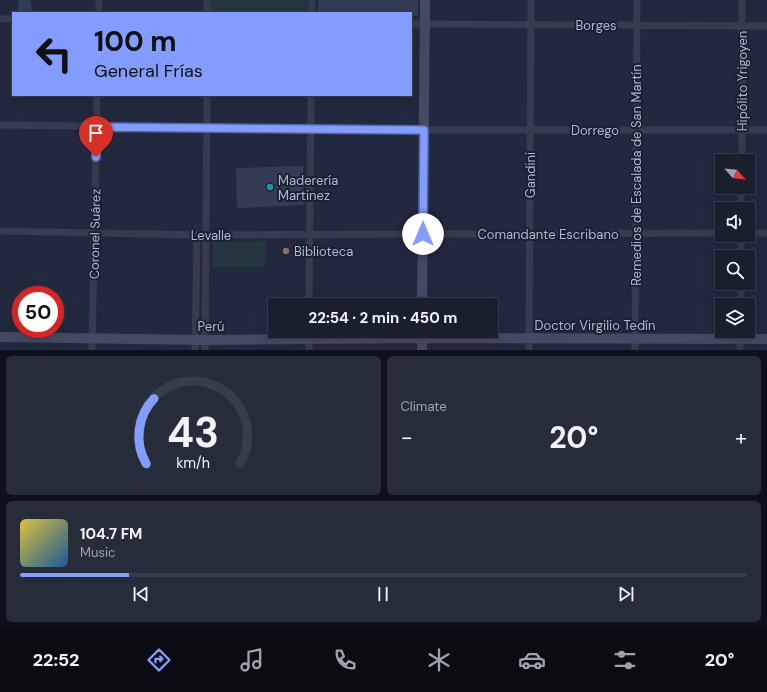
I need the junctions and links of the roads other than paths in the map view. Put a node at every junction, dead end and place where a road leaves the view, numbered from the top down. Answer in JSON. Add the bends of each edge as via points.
{"nodes":[{"id":1,"x":99,"y":0,"type":"edge"},
{"id":2,"x":207,"y":0,"type":"edge"},
{"id":3,"x":312,"y":0,"type":"edge"},
{"id":4,"x":425,"y":0,"type":"edge"},
{"id":5,"x":531,"y":0,"type":"edge"},
{"id":6,"x":637,"y":0,"type":"edge"},
{"id":7,"x":742,"y":0,"type":"edge"},
{"id":8,"x":99,"y":12,"type":"edge"},
{"id":9,"x":207,"y":12,"type":"edge"},
{"id":10,"x":312,"y":12,"type":"edge"},
{"id":11,"x":0,"y":19,"type":"edge"},
{"id":12,"x":12,"y":19,"type":"edge"},
{"id":13,"x":412,"y":24,"type":"edge"},
{"id":14,"x":424,"y":24,"type":"junction"},
{"id":15,"x":531,"y":25,"type":"junction"},
{"id":16,"x":637,"y":25,"type":"junction"},
{"id":17,"x":742,"y":26,"type":"junction"},
{"id":18,"x":767,"y":26,"type":"edge"},
{"id":19,"x":97,"y":96,"type":"edge"},
{"id":20,"x":206,"y":96,"type":"edge"},
{"id":21,"x":311,"y":96,"type":"edge"},
{"id":22,"x":0,"y":125,"type":"edge"},
{"id":23,"x":97,"y":127,"type":"junction"},
{"id":24,"x":206,"y":128,"type":"junction"},
{"id":25,"x":311,"y":129,"type":"junction"},
{"id":26,"x":424,"y":130,"type":"junction"},
{"id":27,"x":530,"y":130,"type":"junction"},
{"id":28,"x":636,"y":130,"type":"junction"},
{"id":29,"x":742,"y":130,"type":"junction"},
{"id":30,"x":767,"y":130,"type":"edge"},
{"id":31,"x":742,"y":154,"type":"edge"},
{"id":32,"x":0,"y":231,"type":"edge"},
{"id":33,"x":635,"y":233,"type":"junction"},
{"id":34,"x":715,"y":233,"type":"edge"},
{"id":35,"x":755,"y":233,"type":"edge"},
{"id":36,"x":767,"y":233,"type":"edge"},
{"id":37,"x":95,"y":234,"type":"junction"},
{"id":38,"x":423,"y":234,"type":"junction"},
{"id":39,"x":530,"y":234,"type":"junction"},
{"id":40,"x":197,"y":235,"type":"junction"},
{"id":41,"x":206,"y":235,"type":"junction"},
{"id":42,"x":310,"y":235,"type":"junction"},
{"id":43,"x":309,"y":298,"type":"edge"},
{"id":44,"x":422,"y":298,"type":"edge"},
{"id":45,"x":715,"y":336,"type":"edge"},
{"id":46,"x":0,"y":337,"type":"edge"},
{"id":47,"x":498,"y":337,"type":"edge"},
{"id":48,"x":755,"y":337,"type":"edge"},
{"id":49,"x":93,"y":338,"type":"junction"},
{"id":50,"x":276,"y":338,"type":"edge"},
{"id":51,"x":309,"y":338,"type":"edge"},
{"id":52,"x":422,"y":338,"type":"edge"},
{"id":53,"x":529,"y":338,"type":"junction"},
{"id":54,"x":635,"y":338,"type":"junction"},
{"id":55,"x":741,"y":338,"type":"edge"},
{"id":56,"x":767,"y":339,"type":"edge"},
{"id":57,"x":200,"y":345,"type":"edge"},
{"id":58,"x":92,"y":350,"type":"edge"},
{"id":59,"x":309,"y":350,"type":"edge"},
{"id":60,"x":422,"y":350,"type":"edge"},
{"id":61,"x":529,"y":350,"type":"edge"},
{"id":62,"x":635,"y":350,"type":"edge"},
{"id":63,"x":740,"y":350,"type":"edge"}],
"edges":[{"from":1,"to":8,"type":"street"},
{"from":2,"to":9,"type":"street"},
{"from":3,"to":10,"type":"street"},
{"from":4,"to":14,"type":"main road"},
{"from":5,"to":15,"type":"street","name":"Gandini"},
{"from":6,"to":16,"type":"street","name":"Remedios de Escalada de San Martín"},
{"from":7,"to":17,"type":"street","name":"Hipólito Yrigoyen"},
{"from":11,"to":12,"type":"street"},
{"from":13,"to":14,"type":"street","name":"Borges"},
{"from":14,"to":15,"type":"street","name":"Borges"},
{"from":14,"to":26,"type":"main road"},
{"from":15,"to":16,"type":"street","name":"Borges"},
{"from":15,"to":27,"type":"street","name":"Gandini"},
{"from":16,"to":17,"type":"street","name":"Borges"},
{"from":16,"to":28,"type":"street","name":"Remedios de Escalada de San Martín"},
{"from":17,"to":18,"type":"street","name":"Borges"},
{"from":17,"to":29,"type":"street","name":"Hipólito Yrigoyen"},
{"from":19,"to":23,"type":"street","name":"Coronel Suárez"},
{"from":20,"to":24,"type":"street"},
{"from":21,"to":25,"type":"street"},
{"from":22,"to":23,"type":"street","name":"Dorrego"},
{"from":23,"to":24,"type":"street","name":"Dorrego"},
{"from":23,"to":37,"type":"street","name":"Coronel Suárez"},
{"from":24,"to":25,"type":"street","name":"Dorrego"},
{"from":24,"to":41,"type":"street"},
{"from":25,"to":26,"type":"street","name":"Dorrego"},
{"from":25,"to":42,"type":"street"},
{"from":26,"to":27,"type":"street","name":"Dorrego"},
{"from":26,"to":38,"type":"main road"},
{"from":27,"to":28,"type":"street","name":"Dorrego"},
{"from":27,"to":39,"type":"street","name":"Gandini"},
{"from":28,"to":29,"type":"street","name":"Dorrego"},
{"from":28,"to":33,"type":"street","name":"Remedios de Escalada de San Martín"},
{"from":29,"to":30,"type":"street","name":"Dorrego"},
{"from":29,"to":31,"type":"street","name":"Hipólito Yrigoyen"},
{"from":32,"to":37,"type":"street","name":"Levalle"},
{"from":33,"to":34,"type":"street","name":"Comandante Escribano"},
{"from":33,"to":39,"type":"street","name":"Comandante Escribano"},
{"from":33,"to":54,"type":"street","name":"Remedios de Escalada de San Martín"},
{"from":35,"to":36,"type":"street"},
{"from":37,"to":40,"type":"street","name":"Levalle"},
{"from":37,"to":49,"type":"street","name":"Coronel Suárez"},
{"from":38,"to":39,"type":"street","name":"Comandante Escribano"},
{"from":38,"to":42,"type":"street","name":"Levalle"},
{"from":38,"to":44,"type":"main road"},
{"from":39,"to":53,"type":"street","name":"Gandini"},
{"from":40,"to":41,"type":"street","name":"Levalle"},
{"from":40,"to":57,"type":"street"},
{"from":41,"to":42,"type":"street","name":"Levalle"},
{"from":41,"to":57,"type":"street"},
{"from":42,"to":43,"type":"street"},
{"from":45,"to":54,"type":"main road","name":"Doctor Virgilio Tedín"},
{"from":46,"to":49,"type":"main road","name":"Perú"},
{"from":47,"to":53,"type":"main road","name":"Doctor Virgilio Tedín"},
{"from":48,"to":56,"type":"main road","name":"Doctor Virgilio Tedín"},
{"from":49,"to":57,"type":"main road","name":"Perú"},
{"from":49,"to":58,"type":"street","name":"Coronel Suárez"},
{"from":50,"to":57,"type":"main road","name":"Perú"},
{"from":51,"to":59,"type":"street"},
{"from":52,"to":60,"type":"main road"},
{"from":53,"to":54,"type":"main road","name":"Doctor Virgilio Tedín"},
{"from":53,"to":61,"type":"street","name":"Gandini"},
{"from":54,"to":62,"type":"street","name":"Remedios de Escalada de San Martín"},
{"from":55,"to":63,"type":"street"}]}
